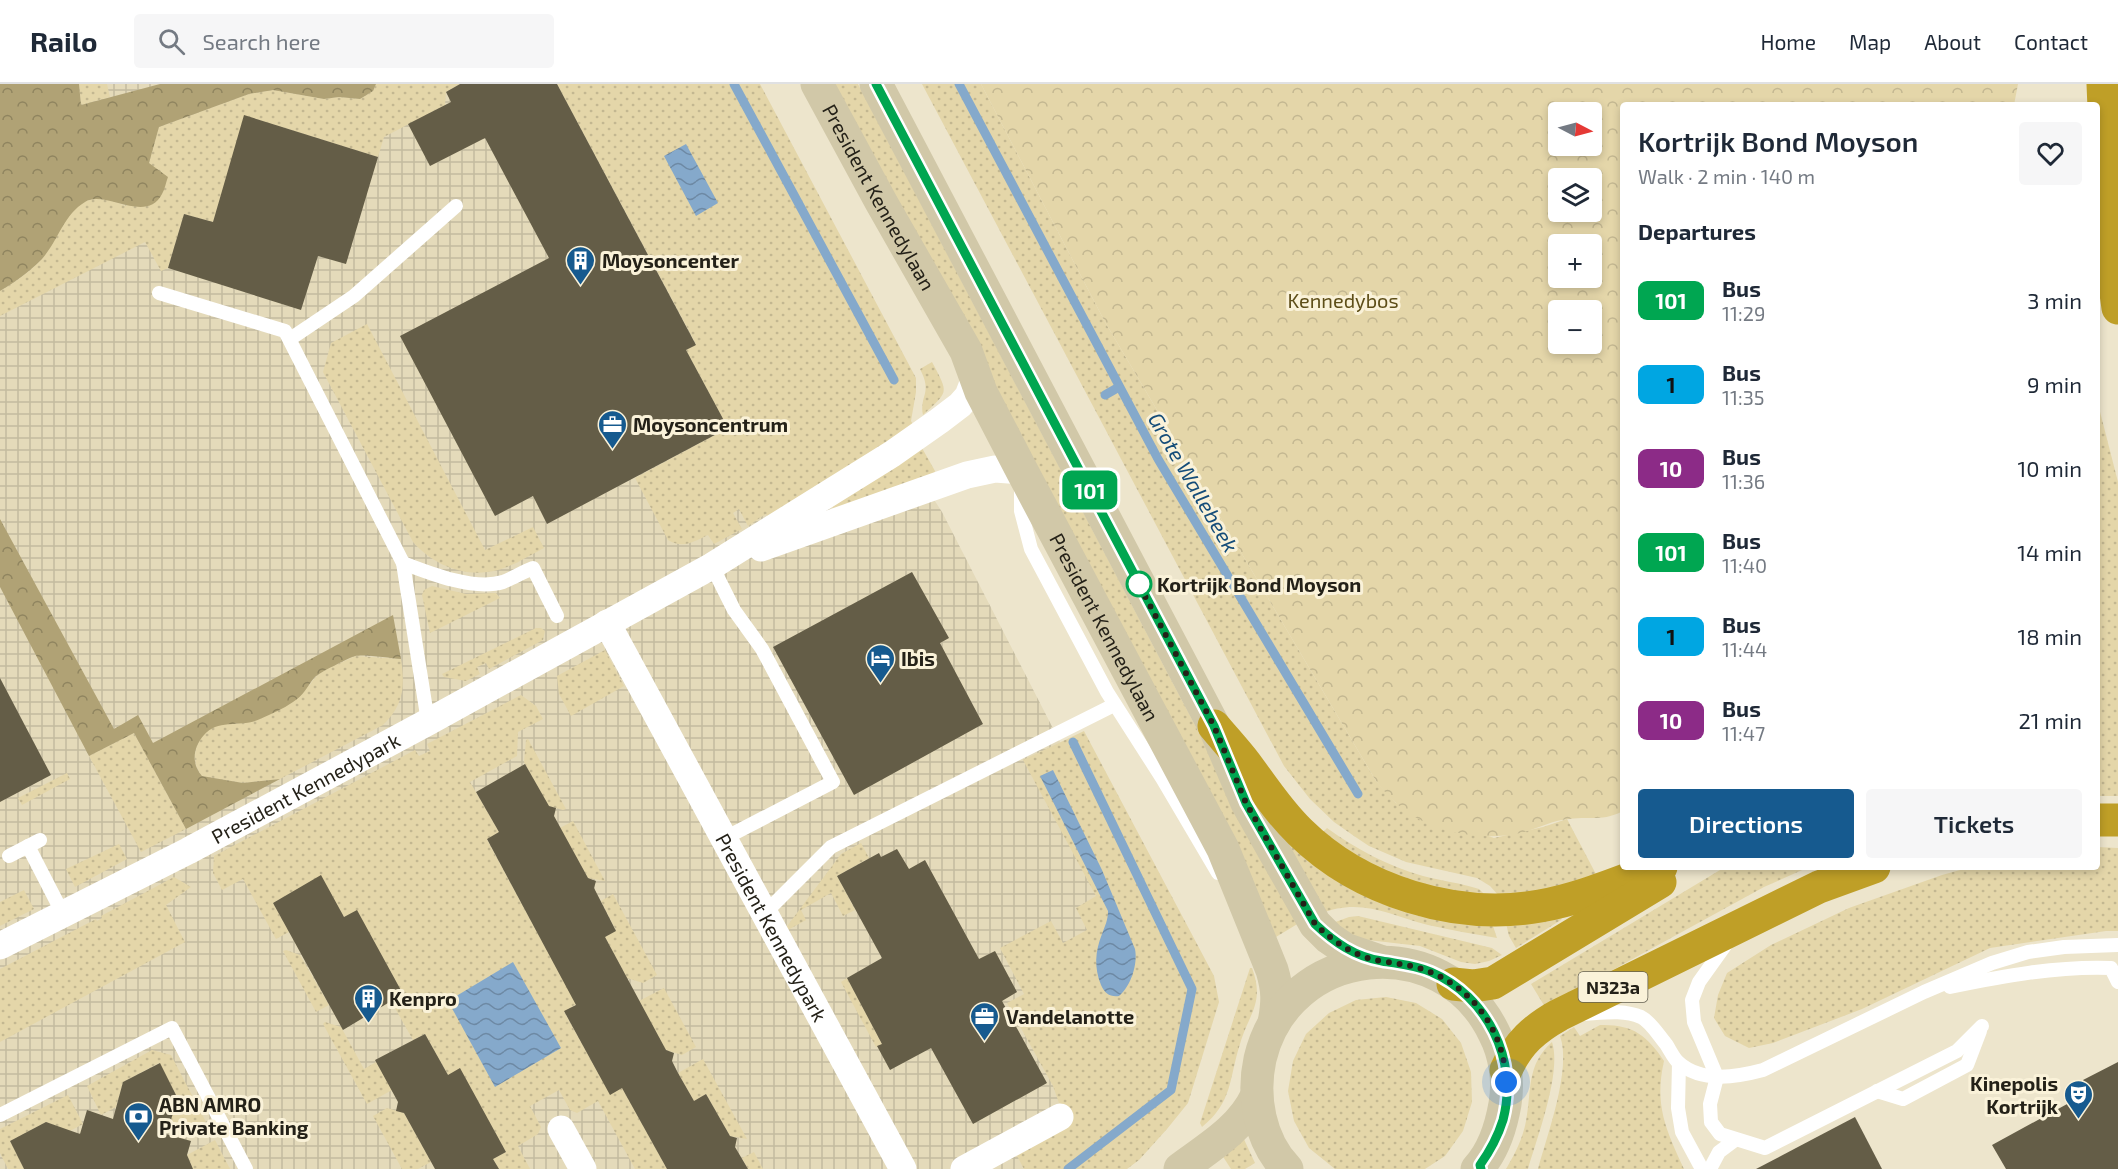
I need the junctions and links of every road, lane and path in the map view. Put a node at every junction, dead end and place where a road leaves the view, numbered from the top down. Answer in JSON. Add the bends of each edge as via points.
{"nodes":[{"id":1,"x":818,"y":84,"type":"edge"},
{"id":2,"x":876,"y":84,"type":"edge"},
{"id":3,"x":2101,"y":84,"type":"edge"},
{"id":4,"x":2097,"y":102,"type":"edge"},
{"id":5,"x":456,"y":206,"type":"dead end"},
{"id":6,"x":159,"y":293,"type":"dead end"},
{"id":7,"x":2118,"y":308,"type":"edge"},
{"id":8,"x":290,"y":339,"type":"junction"},
{"id":9,"x":975,"y":378,"type":"junction"},
{"id":10,"x":1022,"y":471,"type":"junction"},
{"id":11,"x":403,"y":563,"type":"junction"},
{"id":12,"x":712,"y":566,"type":"junction"},
{"id":13,"x":557,"y":616,"type":"dead end"},
{"id":14,"x":607,"y":623,"type":"junction"},
{"id":15,"x":1114,"y":705,"type":"junction"},
{"id":16,"x":428,"y":722,"type":"junction"},
{"id":17,"x":1214,"y":726,"type":"junction"},
{"id":18,"x":2100,"y":820,"type":"edge"},
{"id":19,"x":2118,"y":820,"type":"edge"},
{"id":20,"x":723,"y":838,"type":"junction"},
{"id":21,"x":9,"y":856,"type":"dead end"},
{"id":22,"x":1653,"y":870,"type":"edge"},
{"id":23,"x":1679,"y":870,"type":"edge"},
{"id":24,"x":1866,"y":870,"type":"edge"},
{"id":25,"x":63,"y":914,"type":"junction"},
{"id":26,"x":764,"y":914,"type":"junction"},
{"id":27,"x":1738,"y":926,"type":"junction"},
{"id":28,"x":2115,"y":945,"type":"edge"},
{"id":29,"x":0,"y":946,"type":"edge"},
{"id":30,"x":1264,"y":952,"type":"junction"},
{"id":31,"x":1380,"y":961,"type":"junction"},
{"id":32,"x":2091,"y":967,"type":"junction"},
{"id":33,"x":2118,"y":982,"type":"edge"},
{"id":34,"x":1453,"y":984,"type":"junction"},
{"id":35,"x":1924,"y":992,"type":"junction"},
{"id":36,"x":1559,"y":1015,"type":"junction"},
{"id":37,"x":1274,"y":1023,"type":"junction"},
{"id":38,"x":1679,"y":1063,"type":"junction"},
{"id":39,"x":1506,"y":1070,"type":"junction"},
{"id":40,"x":1717,"y":1077,"type":"junction"},
{"id":41,"x":1877,"y":1091,"type":"junction"},
{"id":42,"x":1256,"y":1097,"type":"junction"},
{"id":43,"x":0,"y":1115,"type":"edge"},
{"id":44,"x":1060,"y":1117,"type":"dead end"},
{"id":45,"x":561,"y":1129,"type":"dead end"},
{"id":46,"x":1735,"y":1140,"type":"junction"},
{"id":47,"x":1479,"y":1168,"type":"edge"},
{"id":48,"x":246,"y":1169,"type":"edge"},
{"id":49,"x":583,"y":1169,"type":"edge"},
{"id":50,"x":903,"y":1169,"type":"edge"},
{"id":51,"x":964,"y":1169,"type":"edge"},
{"id":52,"x":1180,"y":1169,"type":"edge"},
{"id":53,"x":1287,"y":1169,"type":"edge"},
{"id":54,"x":1702,"y":1169,"type":"edge"},
{"id":55,"x":1710,"y":1169,"type":"edge"}],
"edges":[{"from":1,"to":9,"type":"main road","name":"President Kennedylaan","via":[[966,351]]},
{"from":2,"to":17,"type":"main road"},
{"from":3,"to":4,"type":"highway"},
{"from":3,"to":7,"type":"highway","via":[[2110,249]]},
{"from":5,"to":8,"type":"lane","via":[[354,296]]},
{"from":6,"to":8,"type":"lane","via":[[285,331]]},
{"from":8,"to":11,"type":"lane"},
{"from":9,"to":10,"type":"main road","name":"President Kennedylaan"},
{"from":9,"to":12,"type":"street","name":"President Kennedypark","via":[[968,396],[939,421]]},
{"from":10,"to":12,"type":"street","name":"President Kennedypark","via":[[995,469],[967,475]]},
{"from":10,"to":15,"type":"lane","via":[[1022,512],[1031,549]]},
{"from":10,"to":30,"type":"main road","name":"President Kennedylaan","via":[[1223,849]]},
{"from":11,"to":13,"type":"lane","via":[[442,578],[471,583],[501,582],[533,568]]},
{"from":11,"to":16,"type":"lane"},
{"from":12,"to":14,"type":"street","name":"President Kennedypark"},
{"from":12,"to":20,"type":"lane","via":[[734,610],[762,649],[833,782]]},
{"from":14,"to":16,"type":"street","name":"President Kennedypark"},
{"from":14,"to":20,"type":"street","name":"President Kennedypark"},
{"from":15,"to":26,"type":"lane","via":[[831,847]]},
{"from":15,"to":30,"type":"lane","via":[[1162,778]]},
{"from":16,"to":25,"type":"street","name":"President Kennedypark"},
{"from":17,"to":22,"type":"highway","via":[[1299,832],[1365,878],[1413,897],[1507,910],[1571,899]]},
{"from":17,"to":31,"type":"main road","via":[[1246,803],[1315,924],[1345,949]]},
{"from":18,"to":19,"type":"highway"},
{"from":20,"to":26,"type":"street","name":"President Kennedypark"},
{"from":21,"to":25,"type":"lane","via":[[34,843]]},
{"from":23,"to":34,"type":"highway","via":[[1493,983]]},
{"from":24,"to":27,"type":"highway","number":"N323a","via":[[1819,887]]},
{"from":25,"to":29,"type":"street","name":"President Kennedypark"},
{"from":26,"to":50,"type":"street","name":"President Kennedypark"},
{"from":27,"to":36,"type":"highway","number":"N323a"},
{"from":27,"to":40,"type":"lane","via":[[1699,982],[1692,1000],[1695,1022]]},
{"from":28,"to":32,"type":"lane"},
{"from":28,"to":35,"type":"lane","via":[[2028,952]]},
{"from":30,"to":37,"type":"main road","name":"President Kennedylaan","via":[[1278,988]]},
{"from":31,"to":34,"type":"main road","via":[[1415,966]]},
{"from":31,"to":37,"type":"main road","via":[[1339,969],[1308,985]]},
{"from":32,"to":33,"type":"lane","via":[[2111,968]]},
{"from":32,"to":35,"type":"lane","via":[[2008,975]]},
{"from":34,"to":39,"type":"main road","via":[[1488,1021],[1500,1044]]},
{"from":35,"to":40,"type":"lane","via":[[1763,1070]]},
{"from":36,"to":38,"type":"lane","via":[[1623,1012],[1643,1018]]},
{"from":36,"to":39,"type":"highway","number":"N323a","via":[[1522,1042]]},
{"from":37,"to":42,"type":"main road","via":[[1263,1046]]},
{"from":38,"to":40,"type":"lane"},
{"from":38,"to":54,"type":"lane","via":[[1682,1132]]},
{"from":39,"to":47,"type":"main road","via":[[1503,1120]]},
{"from":40,"to":46,"type":"lane","via":[[1710,1104],[1711,1122],[1720,1134]]},
{"from":41,"to":41,"type":"lane","via":[[1957,1051],[1982,1026],[1967,1065],[1903,1099]]},
{"from":41,"to":46,"type":"lane","via":[[1765,1149]]},
{"from":42,"to":52,"type":"main road","via":[[1240,1121]]},
{"from":42,"to":53,"type":"main road","via":[[1270,1145]]},
{"from":43,"to":48,"type":"lane","via":[[172,1028]]},
{"from":44,"to":51,"type":"street"},
{"from":45,"to":49,"type":"street"},
{"from":46,"to":55,"type":"lane","via":[[1719,1152]]}]}
